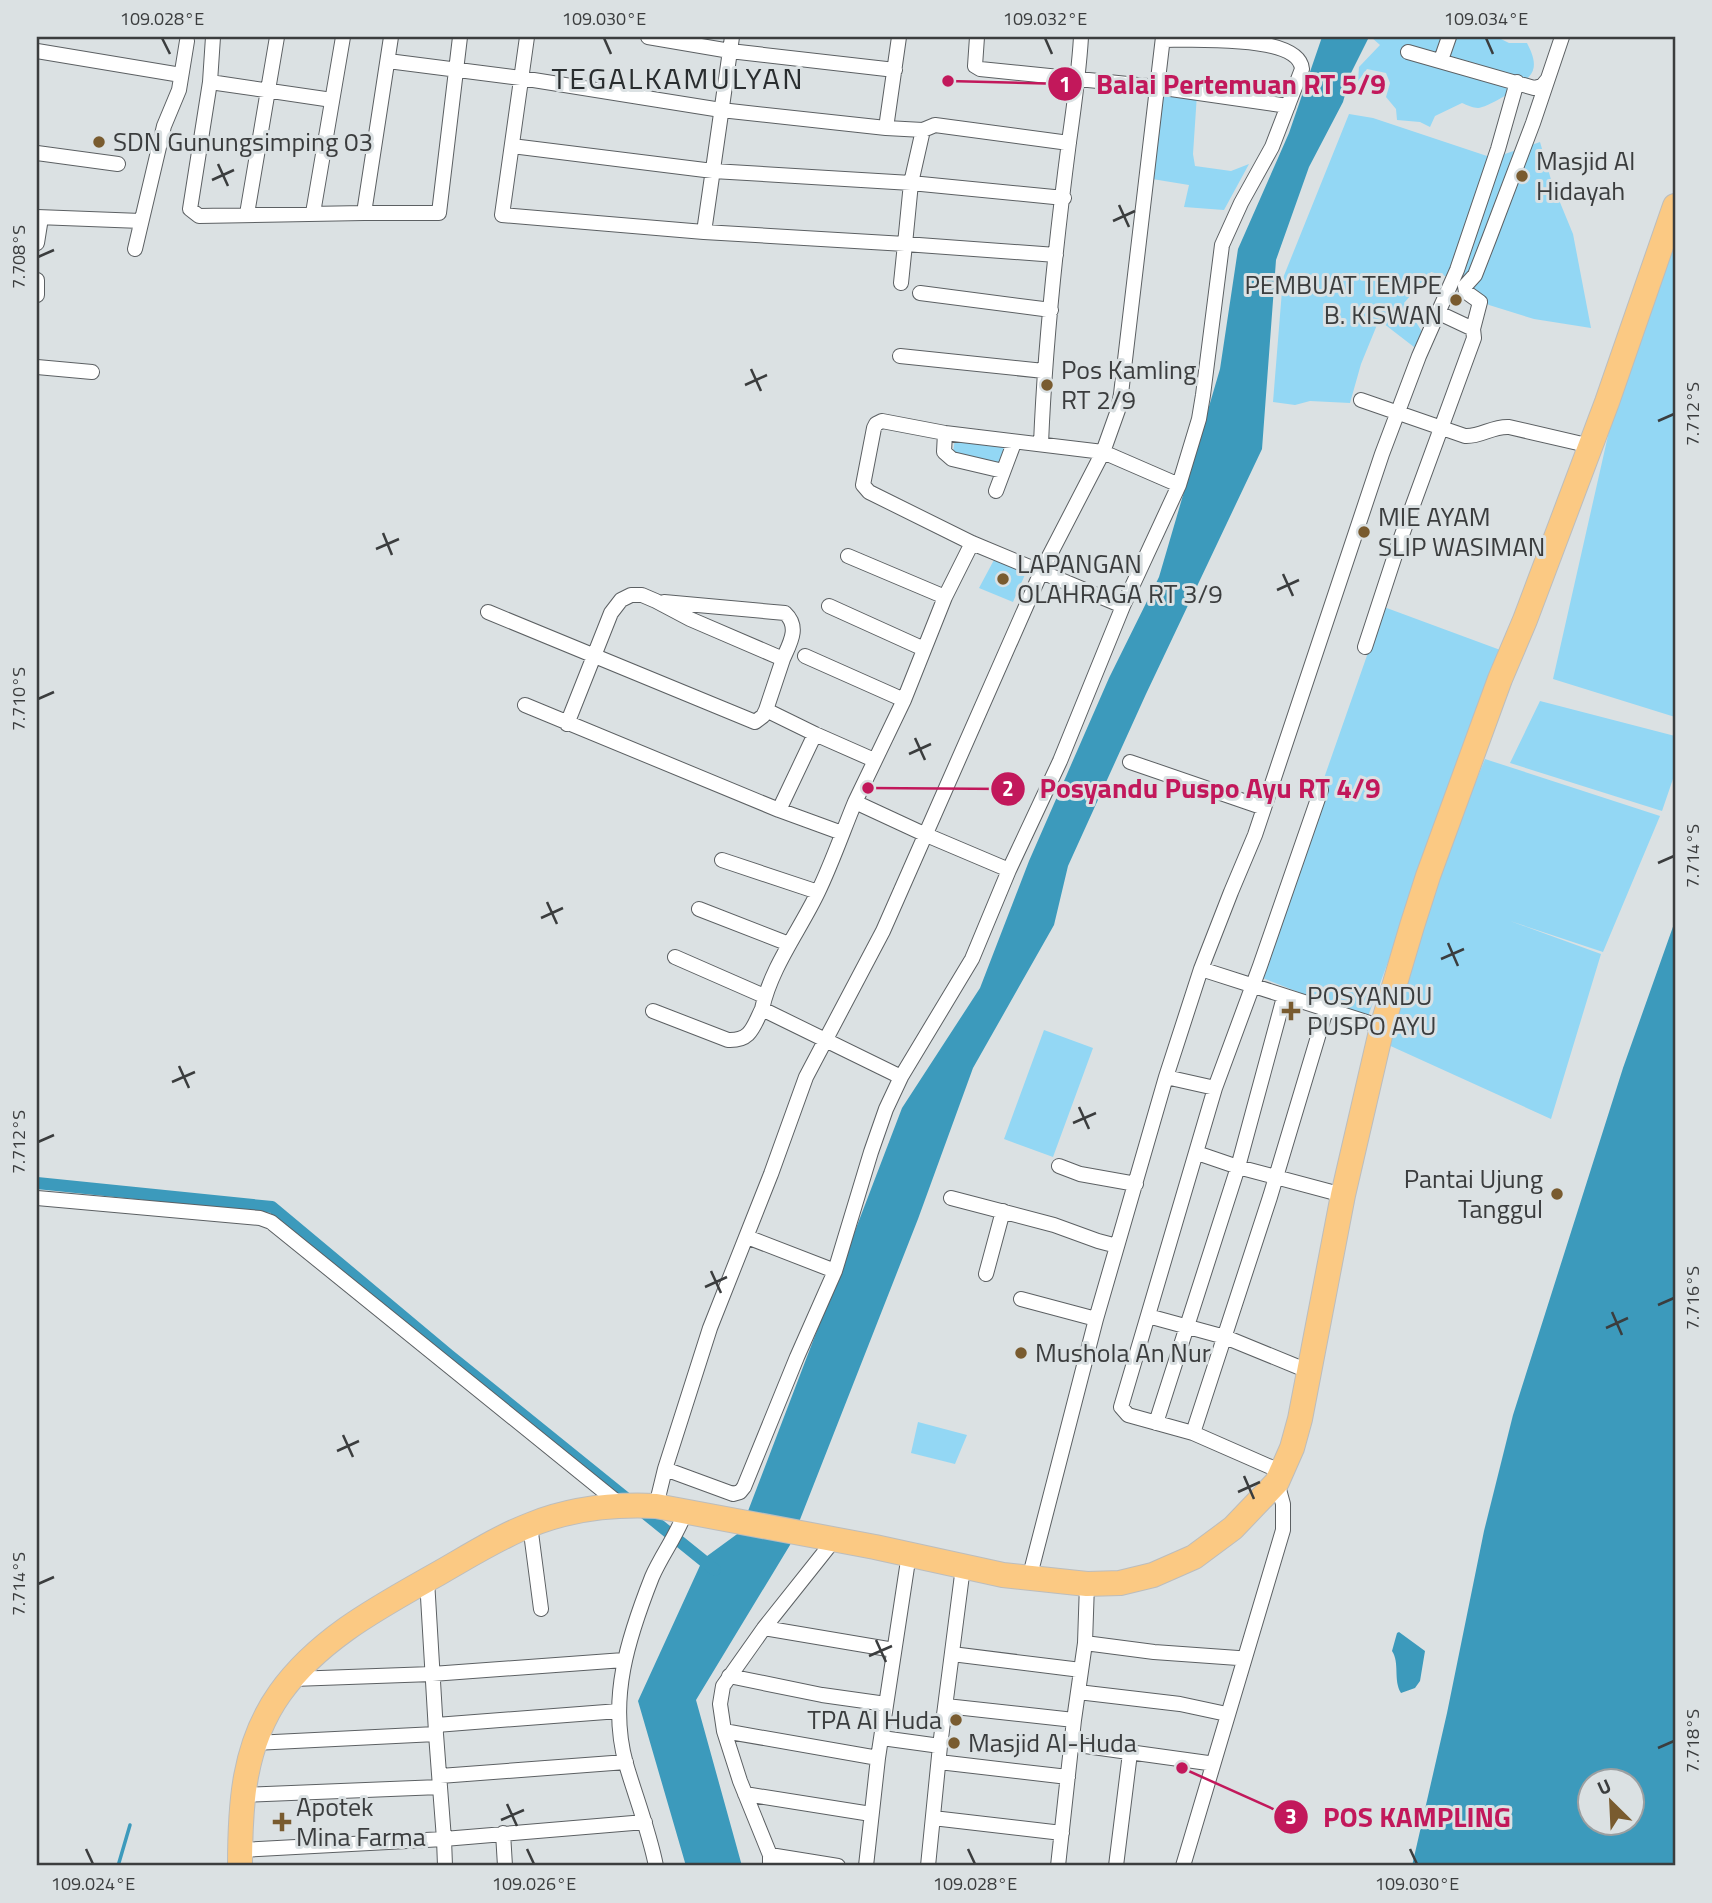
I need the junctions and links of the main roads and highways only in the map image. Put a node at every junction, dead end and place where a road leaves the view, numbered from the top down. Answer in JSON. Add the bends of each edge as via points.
{"nodes":[{"id":1,"x":1675,"y":206,"type":"edge"},
{"id":2,"x":240,"y":1858,"type":"edge"}],
"edges":[{"from":1,"to":2,"type":"highway","via":[[1591,446],[1428,876],[1382,1027],[1343,1195],[1300,1419],[1279,1477],[1233,1528],[1194,1557],[1120,1583],[1029,1579],[731,1520],[677,1529],[654,1506],[574,1512],[530,1525],[343,1630],[309,1660],[280,1694],[254,1743],[241,1795]]}]}
